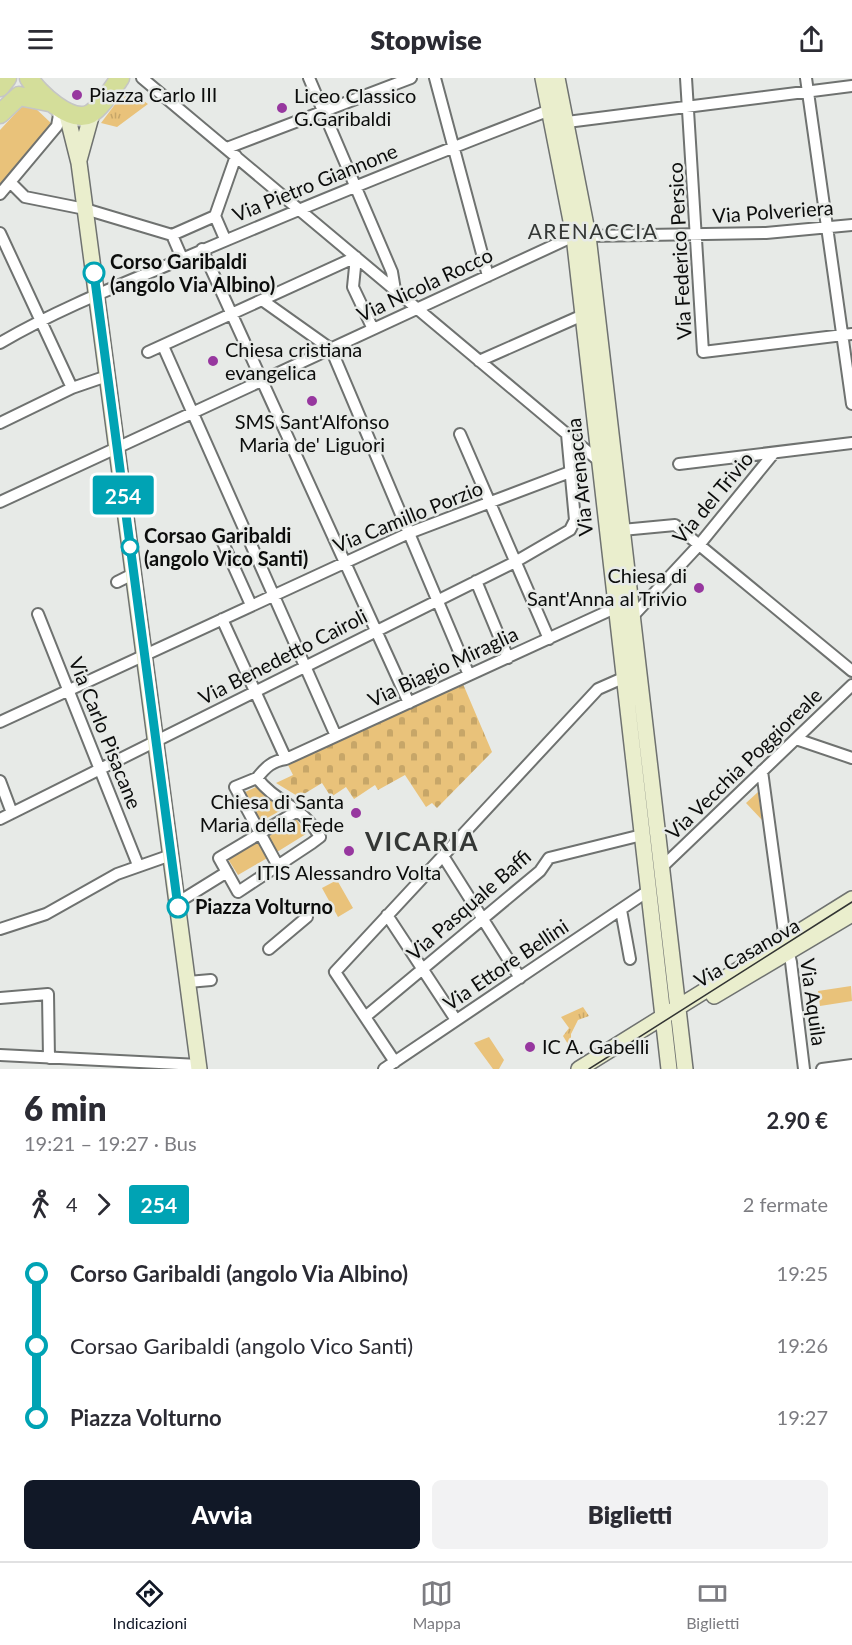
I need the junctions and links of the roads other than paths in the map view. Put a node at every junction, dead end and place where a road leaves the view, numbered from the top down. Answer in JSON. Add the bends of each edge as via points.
{"nodes":[{"id":1,"x":7,"y":78,"type":"edge"},
{"id":2,"x":29,"y":78,"type":"edge"},
{"id":3,"x":120,"y":78,"type":"edge"},
{"id":4,"x":142,"y":78,"type":"edge"},
{"id":5,"x":309,"y":78,"type":"edge"},
{"id":6,"x":411,"y":78,"type":"edge"},
{"id":7,"x":435,"y":78,"type":"edge"},
{"id":8,"x":543,"y":78,"type":"edge"},
{"id":9,"x":557,"y":78,"type":"edge"},
{"id":10,"x":686,"y":78,"type":"edge"},
{"id":11,"x":806,"y":78,"type":"edge"},
{"id":12,"x":852,"y":86,"type":"edge"},
{"id":13,"x":0,"y":87,"type":"edge"},
{"id":14,"x":807,"y":91,"type":"junction"},
{"id":15,"x":689,"y":106,"type":"junction"},
{"id":16,"x":550,"y":110,"type":"junction"},
{"id":17,"x":323,"y":112,"type":"junction"},
{"id":18,"x":59,"y":113,"type":"junction"},
{"id":19,"x":92,"y":113,"type":"junction"},
{"id":20,"x":0,"y":114,"type":"edge"},
{"id":21,"x":567,"y":122,"type":"junction"},
{"id":22,"x":453,"y":147,"type":"junction"},
{"id":23,"x":227,"y":148,"type":"junction"},
{"id":24,"x":237,"y":156,"type":"junction"},
{"id":25,"x":79,"y":163,"type":"junction"},
{"id":26,"x":10,"y":182,"type":"junction"},
{"id":27,"x":355,"y":186,"type":"junction"},
{"id":28,"x":0,"y":194,"type":"edge"},
{"id":29,"x":298,"y":208,"type":"junction"},
{"id":30,"x":85,"y":209,"type":"junction"},
{"id":31,"x":215,"y":216,"type":"junction"},
{"id":32,"x":852,"y":225,"type":"edge"},
{"id":33,"x":829,"y":228,"type":"junction"},
{"id":34,"x":0,"y":233,"type":"edge"},
{"id":35,"x":172,"y":235,"type":"junction"},
{"id":36,"x":697,"y":235,"type":"junction"},
{"id":37,"x":581,"y":236,"type":"junction"},
{"id":38,"x":225,"y":239,"type":"junction"},
{"id":39,"x":202,"y":249,"type":"junction"},
{"id":40,"x":356,"y":257,"type":"junction"},
{"id":41,"x":182,"y":258,"type":"junction"},
{"id":42,"x":488,"y":276,"type":"junction"},
{"id":43,"x":395,"y":290,"type":"junction"},
{"id":44,"x":96,"y":293,"type":"junction"},
{"id":45,"x":262,"y":300,"type":"junction"},
{"id":46,"x":417,"y":309,"type":"junction"},
{"id":47,"x":232,"y":314,"type":"junction"},
{"id":48,"x":583,"y":315,"type":"junction"},
{"id":49,"x":41,"y":319,"type":"junction"},
{"id":50,"x":373,"y":329,"type":"junction"},
{"id":51,"x":848,"y":335,"type":"edge"},
{"id":52,"x":0,"y":343,"type":"edge"},
{"id":53,"x":163,"y":346,"type":"junction"},
{"id":54,"x":331,"y":349,"type":"junction"},
{"id":55,"x":148,"y":352,"type":"dead end"},
{"id":56,"x":479,"y":361,"type":"junction"},
{"id":57,"x":107,"y":376,"type":"junction"},
{"id":58,"x":262,"y":381,"type":"junction"},
{"id":59,"x":72,"y":388,"type":"junction"},
{"id":60,"x":852,"y":404,"type":"edge"},
{"id":61,"x":192,"y":414,"type":"junction"},
{"id":62,"x":0,"y":423,"type":"edge"},
{"id":63,"x":460,"y":434,"type":"dead end"},
{"id":64,"x":567,"y":434,"type":"junction"},
{"id":65,"x":852,"y":443,"type":"edge"},
{"id":66,"x":117,"y":447,"type":"junction"},
{"id":67,"x":582,"y":447,"type":"junction"},
{"id":68,"x":568,"y":454,"type":"junction"},
{"id":69,"x":773,"y":454,"type":"junction"},
{"id":70,"x":599,"y":461,"type":"junction"},
{"id":71,"x":681,"y":464,"type":"dead end"},
{"id":72,"x":570,"y":472,"type":"junction"},
{"id":73,"x":0,"y":502,"type":"edge"},
{"id":74,"x":490,"y":503,"type":"junction"},
{"id":75,"x":622,"y":530,"type":"junction"},
{"id":76,"x":409,"y":533,"type":"junction"},
{"id":77,"x":220,"y":536,"type":"dead end"},
{"id":78,"x":699,"y":545,"type":"junction"},
{"id":79,"x":345,"y":562,"type":"junction"},
{"id":80,"x":515,"y":562,"type":"junction"},
{"id":81,"x":134,"y":574,"type":"junction"},
{"id":82,"x":476,"y":581,"type":"junction"},
{"id":83,"x":117,"y":582,"type":"dead end"},
{"id":84,"x":273,"y":595,"type":"junction"},
{"id":85,"x":438,"y":600,"type":"junction"},
{"id":86,"x":251,"y":605,"type":"junction"},
{"id":87,"x":615,"y":608,"type":"junction"},
{"id":88,"x":38,"y":614,"type":"dead end"},
{"id":89,"x":632,"y":617,"type":"junction"},
{"id":90,"x":222,"y":619,"type":"junction"},
{"id":91,"x":376,"y":631,"type":"junction"},
{"id":92,"x":549,"y":639,"type":"junction"},
{"id":93,"x":144,"y":656,"type":"junction"},
{"id":94,"x":508,"y":658,"type":"junction"},
{"id":95,"x":305,"y":666,"type":"junction"},
{"id":96,"x":852,"y":671,"type":"edge"},
{"id":97,"x":469,"y":675,"type":"junction"},
{"id":98,"x":624,"y":678,"type":"junction"},
{"id":99,"x":852,"y":685,"type":"edge"},
{"id":100,"x":69,"y":690,"type":"junction"},
{"id":101,"x":255,"y":692,"type":"junction"},
{"id":102,"x":409,"y":703,"type":"junction"},
{"id":103,"x":0,"y":722,"type":"edge"},
{"id":104,"x":336,"y":736,"type":"junction"},
{"id":105,"x":796,"y":739,"type":"junction"},
{"id":106,"x":156,"y":741,"type":"junction"},
{"id":107,"x":852,"y":758,"type":"edge"},
{"id":108,"x":286,"y":759,"type":"junction"},
{"id":109,"x":100,"y":770,"type":"junction"},
{"id":110,"x":762,"y":771,"type":"junction"},
{"id":111,"x":257,"y":778,"type":"junction"},
{"id":112,"x":0,"y":781,"type":"edge"},
{"id":113,"x":299,"y":810,"type":"junction"},
{"id":114,"x":12,"y":813,"type":"junction"},
{"id":115,"x":0,"y":819,"type":"edge"},
{"id":116,"x":260,"y":833,"type":"junction"},
{"id":117,"x":642,"y":835,"type":"junction"},
{"id":118,"x":171,"y":855,"type":"junction"},
{"id":119,"x":443,"y":856,"type":"junction"},
{"id":120,"x":278,"y":866,"type":"junction"},
{"id":121,"x":133,"y":867,"type":"junction"},
{"id":122,"x":660,"y":870,"type":"junction"},
{"id":123,"x":227,"y":872,"type":"junction"},
{"id":124,"x":648,"y":891,"type":"junction"},
{"id":125,"x":852,"y":899,"type":"edge"},
{"id":126,"x":177,"y":903,"type":"junction"},
{"id":127,"x":621,"y":910,"type":"junction"},
{"id":128,"x":387,"y":915,"type":"junction"},
{"id":129,"x":852,"y":915,"type":"edge"},
{"id":130,"x":307,"y":917,"type":"dead end"},
{"id":131,"x":483,"y":919,"type":"junction"},
{"id":132,"x":0,"y":929,"type":"edge"},
{"id":133,"x":787,"y":947,"type":"junction"},
{"id":134,"x":269,"y":949,"type":"dead end"},
{"id":135,"x":630,"y":959,"type":"dead end"},
{"id":136,"x":423,"y":969,"type":"junction"},
{"id":137,"x":520,"y":978,"type":"junction"},
{"id":138,"x":211,"y":980,"type":"dead end"},
{"id":139,"x":188,"y":982,"type":"junction"},
{"id":140,"x":0,"y":998,"type":"edge"},
{"id":141,"x":678,"y":1013,"type":"junction"},
{"id":142,"x":365,"y":1017,"type":"junction"},
{"id":143,"x":456,"y":1020,"type":"junction"},
{"id":144,"x":662,"y":1022,"type":"junction"},
{"id":145,"x":0,"y":1055,"type":"edge"},
{"id":146,"x":49,"y":1058,"type":"junction"},
{"id":147,"x":395,"y":1062,"type":"junction"},
{"id":148,"x":852,"y":1065,"type":"edge"},
{"id":149,"x":199,"y":1067,"type":"edge"},
{"id":150,"x":384,"y":1069,"type":"edge"},
{"id":151,"x":579,"y":1069,"type":"edge"},
{"id":152,"x":669,"y":1069,"type":"edge"},
{"id":153,"x":685,"y":1069,"type":"edge"},
{"id":154,"x":804,"y":1069,"type":"edge"},
{"id":155,"x":822,"y":1069,"type":"edge"}],
"edges":[{"from":1,"to":13,"type":"main road"},
{"from":2,"to":18,"type":"main road"},
{"from":3,"to":19,"type":"main road"},
{"from":4,"to":23,"type":"street"},
{"from":5,"to":17,"type":"street"},
{"from":6,"to":17,"type":"street"},
{"from":7,"to":22,"type":"street"},
{"from":8,"to":16,"type":"main road","name":"Via Arenaccia"},
{"from":9,"to":21,"type":"main road","name":"Via Arenaccia"},
{"from":10,"to":15,"type":"street","name":"Via Federico Persico"},
{"from":11,"to":14,"type":"street"},
{"from":12,"to":14,"type":"street"},
{"from":14,"to":15,"type":"street"},
{"from":14,"to":33,"type":"street"},
{"from":15,"to":21,"type":"street"},
{"from":15,"to":36,"type":"street","name":"Via Federico Persico"},
{"from":16,"to":22,"type":"street","name":"Via Pietro Giannone"},
{"from":16,"to":37,"type":"main road","name":"Via Arenaccia"},
{"from":17,"to":23,"type":"street"},
{"from":17,"to":27,"type":"street"},
{"from":18,"to":19,"type":"main road"},
{"from":18,"to":20,"type":"main road","via":[[19,96]]},
{"from":18,"to":25,"type":"main road"},
{"from":18,"to":26,"type":"street"},
{"from":19,"to":25,"type":"main road"},
{"from":21,"to":37,"type":"main road","name":"Via Arenaccia"},
{"from":22,"to":27,"type":"street","name":"Via Pietro Giannone"},
{"from":22,"to":42,"type":"street"},
{"from":23,"to":24,"type":"street"},
{"from":24,"to":29,"type":"street"},
{"from":24,"to":31,"type":"street"},
{"from":25,"to":30,"type":"main road"},
{"from":26,"to":28,"type":"street"},
{"from":26,"to":30,"type":"street","via":[[25,197]]},
{"from":27,"to":29,"type":"street","name":"Via Pietro Giannone"},
{"from":27,"to":43,"type":"street","via":[[392,272]]},
{"from":29,"to":38,"type":"street","name":"Via Pietro Giannone"},
{"from":29,"to":40,"type":"street"},
{"from":30,"to":35,"type":"street"},
{"from":30,"to":44,"type":"main road"},
{"from":31,"to":35,"type":"street"},
{"from":31,"to":38,"type":"street"},
{"from":32,"to":33,"type":"street","name":"Via Polveriera"},
{"from":33,"to":36,"type":"street","name":"Via Polveriera"},
{"from":33,"to":51,"type":"street"},
{"from":34,"to":49,"type":"street"},
{"from":35,"to":41,"type":"street"},
{"from":36,"to":37,"type":"street","name":"Via Polveriera"},
{"from":36,"to":51,"type":"street","name":"Via Federico Persico","via":[[703,352]]},
{"from":37,"to":42,"type":"street","name":"Via Nicola Rocco","via":[[503,273]]},
{"from":37,"to":48,"type":"main road","name":"Via Arenaccia"},
{"from":37,"to":75,"type":"main road","name":"Via Arenaccia"},
{"from":38,"to":39,"type":"street","name":"Via Pietro Giannone"},
{"from":39,"to":41,"type":"street","name":"Via Pietro Giannone"},
{"from":39,"to":47,"type":"street"},
{"from":40,"to":43,"type":"street"},
{"from":40,"to":45,"type":"street"},
{"from":40,"to":50,"type":"street","via":[[353,287]]},
{"from":41,"to":44,"type":"street","name":"Via Pietro Giannone"},
{"from":42,"to":46,"type":"street","name":"Via Nicola Rocco"},
{"from":43,"to":46,"type":"street"},
{"from":44,"to":49,"type":"street","name":"Via Pietro Giannone"},
{"from":44,"to":57,"type":"main road"},
{"from":45,"to":47,"type":"street"},
{"from":45,"to":54,"type":"street"},
{"from":46,"to":50,"type":"street","name":"Via Nicola Rocco"},
{"from":46,"to":56,"type":"street"},
{"from":47,"to":53,"type":"street"},
{"from":47,"to":58,"type":"street"},
{"from":48,"to":56,"type":"street"},
{"from":48,"to":70,"type":"main road","name":"Via Arenaccia"},
{"from":49,"to":52,"type":"street","name":"Via Pietro Giannone"},
{"from":49,"to":59,"type":"street"},
{"from":50,"to":54,"type":"street","name":"Via Nicola Rocco"},
{"from":51,"to":60,"type":"street"},
{"from":53,"to":55,"type":"street"},
{"from":53,"to":61,"type":"street"},
{"from":54,"to":58,"type":"street","name":"Via Nicola Rocco"},
{"from":54,"to":76,"type":"street"},
{"from":56,"to":64,"type":"street"},
{"from":57,"to":59,"type":"street"},
{"from":57,"to":66,"type":"main road"},
{"from":58,"to":61,"type":"street","name":"Via Nicola Rocco"},
{"from":58,"to":79,"type":"street"},
{"from":59,"to":62,"type":"street"},
{"from":61,"to":66,"type":"street","name":"Via Nicola Rocco"},
{"from":61,"to":84,"type":"street"},
{"from":63,"to":74,"type":"street"},
{"from":64,"to":67,"type":"street"},
{"from":64,"to":68,"type":"street"},
{"from":65,"to":69,"type":"street"},
{"from":66,"to":73,"type":"street","name":"Via Nicola Rocco"},
{"from":66,"to":81,"type":"main road"},
{"from":67,"to":68,"type":"street"},
{"from":67,"to":70,"type":"street"},
{"from":68,"to":72,"type":"street"},
{"from":69,"to":71,"type":"street"},
{"from":69,"to":78,"type":"street","name":"Via del Trivio"},
{"from":70,"to":87,"type":"main road","name":"Via Arenaccia"},
{"from":72,"to":74,"type":"street","name":"Via Camillo Porzio"},
{"from":72,"to":80,"type":"street","name":"Via Benedetto Cairoli","via":[[575,520],[570,530]]},
{"from":74,"to":76,"type":"street","name":"Via Camillo Porzio"},
{"from":74,"to":80,"type":"street"},
{"from":75,"to":78,"type":"street","via":[[675,525]]},
{"from":75,"to":89,"type":"main road","name":"Via Arenaccia"},
{"from":76,"to":79,"type":"street","name":"Via Camillo Porzio"},
{"from":76,"to":85,"type":"street"},
{"from":77,"to":86,"type":"street"},
{"from":78,"to":89,"type":"street","name":"Via del Trivio"},
{"from":78,"to":96,"type":"street"},
{"from":79,"to":84,"type":"street","name":"Via Camillo Porzio"},
{"from":79,"to":91,"type":"street"},
{"from":80,"to":82,"type":"street","name":"Via Benedetto Cairoli"},
{"from":80,"to":92,"type":"street"},
{"from":81,"to":83,"type":"street"},
{"from":81,"to":93,"type":"main road"},
{"from":82,"to":85,"type":"street","name":"Via Benedetto Cairoli"},
{"from":82,"to":94,"type":"street"},
{"from":84,"to":86,"type":"street","name":"Via Camillo Porzio"},
{"from":84,"to":95,"type":"street"},
{"from":85,"to":91,"type":"street","name":"Via Benedetto Cairoli"},
{"from":85,"to":97,"type":"street"},
{"from":86,"to":90,"type":"street","name":"Via Camillo Porzio"},
{"from":87,"to":92,"type":"street","name":"Via Biagio Miraglia"},
{"from":87,"to":98,"type":"main road","name":"Via Arenaccia"},
{"from":88,"to":100,"type":"street","name":"Via Carlo Pisacane"},
{"from":89,"to":122,"type":"main road","name":"Via Arenaccia"},
{"from":90,"to":93,"type":"street","name":"Via Camillo Porzio"},
{"from":90,"to":101,"type":"street"},
{"from":91,"to":95,"type":"street","name":"Via Benedetto Cairoli"},
{"from":91,"to":102,"type":"street"},
{"from":92,"to":94,"type":"street","name":"Via Biagio Miraglia"},
{"from":93,"to":100,"type":"street","name":"Via Camillo Porzio"},
{"from":93,"to":106,"type":"main road"},
{"from":94,"to":97,"type":"street","name":"Via Biagio Miraglia"},
{"from":95,"to":101,"type":"street","name":"Via Benedetto Cairoli"},
{"from":95,"to":104,"type":"street"},
{"from":97,"to":102,"type":"street","name":"Via Biagio Miraglia"},
{"from":98,"to":117,"type":"main road","name":"Via Arenaccia"},
{"from":98,"to":119,"type":"street","via":[[598,689]]},
{"from":99,"to":105,"type":"street","name":"Via Vecchia Poggioreale"},
{"from":100,"to":103,"type":"street","name":"Via Camillo Porzio"},
{"from":100,"to":109,"type":"street","name":"Via Carlo Pisacane"},
{"from":101,"to":106,"type":"street","name":"Via Benedetto Cairoli"},
{"from":101,"to":108,"type":"street"},
{"from":102,"to":104,"type":"street","name":"Via Biagio Miraglia"},
{"from":104,"to":108,"type":"street","name":"Via Biagio Miraglia"},
{"from":105,"to":107,"type":"street"},
{"from":105,"to":110,"type":"street","name":"Via Vecchia Poggioreale"},
{"from":106,"to":109,"type":"street","name":"Via Benedetto Cairoli"},
{"from":106,"to":118,"type":"main road"},
{"from":108,"to":111,"type":"street","name":"Via Biagio Miraglia","via":[[267,766]]},
{"from":109,"to":114,"type":"street","name":"Via Benedetto Cairoli"},
{"from":109,"to":121,"type":"street","name":"Via Carlo Pisacane"},
{"from":110,"to":122,"type":"street","name":"Via Vecchia Poggioreale"},
{"from":110,"to":133,"type":"street","name":"Via Aquila"},
{"from":111,"to":113,"type":"street"},
{"from":111,"to":116,"type":"street","name":"Via Biagio Miraglia","via":[[235,787]]},
{"from":112,"to":114,"type":"street"},
{"from":113,"to":116,"type":"street"},
{"from":113,"to":120,"type":"street","via":[[320,837]]},
{"from":114,"to":115,"type":"street","name":"Via Benedetto Cairoli"},
{"from":116,"to":120,"type":"street"},
{"from":116,"to":123,"type":"street","via":[[219,858]]},
{"from":117,"to":124,"type":"main road","name":"Via Arenaccia"},
{"from":117,"to":131,"type":"street","name":"Via Pasquale Baffi","via":[[549,858],[540,871]]},
{"from":118,"to":121,"type":"street"},
{"from":118,"to":126,"type":"main road"},
{"from":119,"to":128,"type":"street"},
{"from":119,"to":131,"type":"street"},
{"from":120,"to":123,"type":"street","via":[[238,892]]},
{"from":121,"to":132,"type":"street","via":[[46,914]]},
{"from":122,"to":141,"type":"main road","name":"Via Arenaccia"},
{"from":123,"to":126,"type":"street"},
{"from":124,"to":127,"type":"street","name":"Via Ettore Bellini"},
{"from":124,"to":144,"type":"main road","name":"Via Arenaccia"},
{"from":125,"to":133,"type":"main road","name":"Via Casanova"},
{"from":126,"to":139,"type":"main road"},
{"from":127,"to":135,"type":"street"},
{"from":127,"to":137,"type":"street","name":"Via Ettore Bellini"},
{"from":128,"to":136,"type":"street"},
{"from":128,"to":142,"type":"street","via":[[335,972]]},
{"from":129,"to":133,"type":"main road","name":"Via Casanova"},
{"from":130,"to":134,"type":"street"},
{"from":131,"to":136,"type":"street","name":"Via Pasquale Baffi"},
{"from":131,"to":137,"type":"street"},
{"from":133,"to":141,"type":"main road","name":"Via Casanova"},
{"from":133,"to":154,"type":"street","name":"Via Aquila"},
{"from":136,"to":142,"type":"street","name":"Via Pasquale Baffi"},
{"from":136,"to":143,"type":"street"},
{"from":137,"to":143,"type":"street","name":"Via Ettore Bellini"},
{"from":138,"to":139,"type":"street"},
{"from":139,"to":149,"type":"main road"},
{"from":140,"to":146,"type":"street","via":[[48,994]]},
{"from":141,"to":144,"type":"main road","name":"Via Casanova"},
{"from":141,"to":153,"type":"main road","name":"Via Arenaccia"},
{"from":142,"to":147,"type":"street"},
{"from":143,"to":147,"type":"street","name":"Via Ettore Bellini"},
{"from":144,"to":151,"type":"main road"},
{"from":144,"to":152,"type":"main road","name":"Via Arenaccia"},
{"from":145,"to":146,"type":"street"},
{"from":146,"to":149,"type":"street"},
{"from":147,"to":150,"type":"street","name":"Via Ettore Bellini"},
{"from":148,"to":155,"type":"street"}]}
